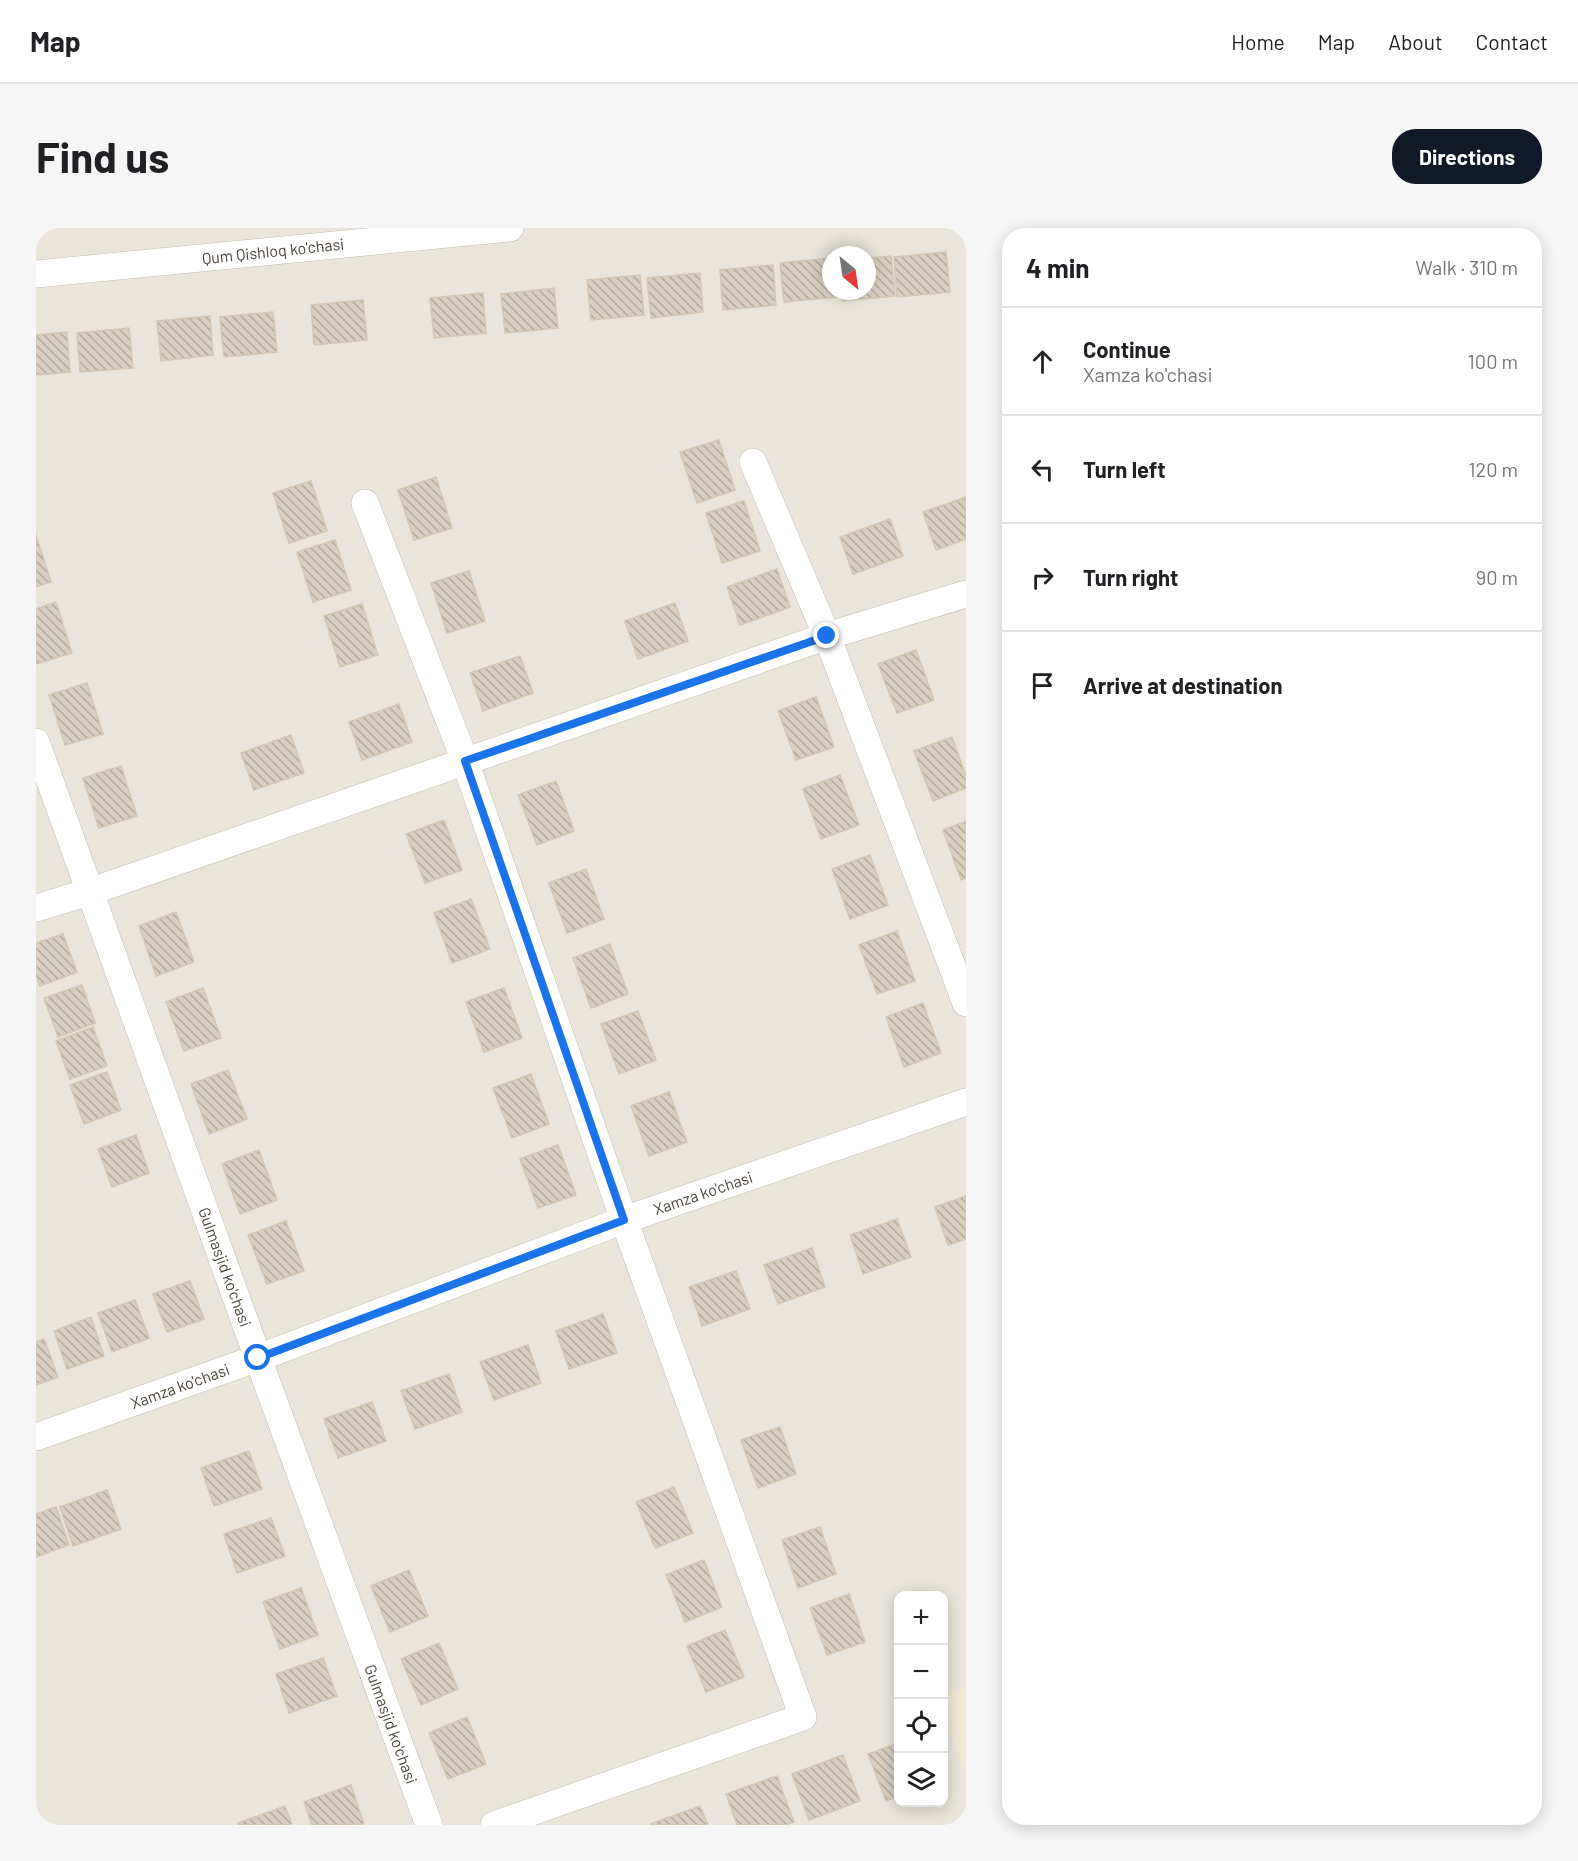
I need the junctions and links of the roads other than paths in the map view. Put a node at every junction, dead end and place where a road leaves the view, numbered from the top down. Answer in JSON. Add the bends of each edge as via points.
{"nodes":[{"id":1,"x":510,"y":228,"type":"edge"},
{"id":2,"x":36,"y":274,"type":"edge"},
{"id":3,"x":753,"y":462,"type":"dead end"},
{"id":4,"x":366,"y":503,"type":"dead end"},
{"id":5,"x":966,"y":594,"type":"edge"},
{"id":6,"x":827,"y":636,"type":"junction"},
{"id":7,"x":36,"y":742,"type":"edge"},
{"id":8,"x":465,"y":761,"type":"junction"},
{"id":9,"x":89,"y":891,"type":"junction"},
{"id":10,"x":36,"y":908,"type":"edge"},
{"id":11,"x":966,"y":1003,"type":"edge"},
{"id":12,"x":966,"y":1102,"type":"edge"},
{"id":13,"x":624,"y":1220,"type":"junction"},
{"id":14,"x":258,"y":1358,"type":"junction"},
{"id":15,"x":36,"y":1437,"type":"edge"},
{"id":16,"x":429,"y":1825,"type":"edge"},
{"id":17,"x":494,"y":1825,"type":"edge"}],
"edges":[{"from":1,"to":2,"type":"street","name":"Qum Qishloq ko'chasi"},
{"from":3,"to":6,"type":"street"},
{"from":4,"to":8,"type":"street"},
{"from":5,"to":6,"type":"street"},
{"from":6,"to":8,"type":"street"},
{"from":6,"to":11,"type":"street"},
{"from":7,"to":9,"type":"street","name":"Gulmasjid ko'chasi"},
{"from":8,"to":9,"type":"street"},
{"from":8,"to":13,"type":"street"},
{"from":9,"to":10,"type":"street"},
{"from":9,"to":14,"type":"street","name":"Gulmasjid ko'chasi"},
{"from":12,"to":13,"type":"street","name":"Xamza ko'chasi"},
{"from":13,"to":14,"type":"street","name":"Xamza ko'chasi"},
{"from":13,"to":17,"type":"street","via":[[803,1717]]},
{"from":14,"to":15,"type":"street","name":"Xamza ko'chasi"},
{"from":14,"to":16,"type":"street","name":"Gulmasjid ko'chasi"}]}
